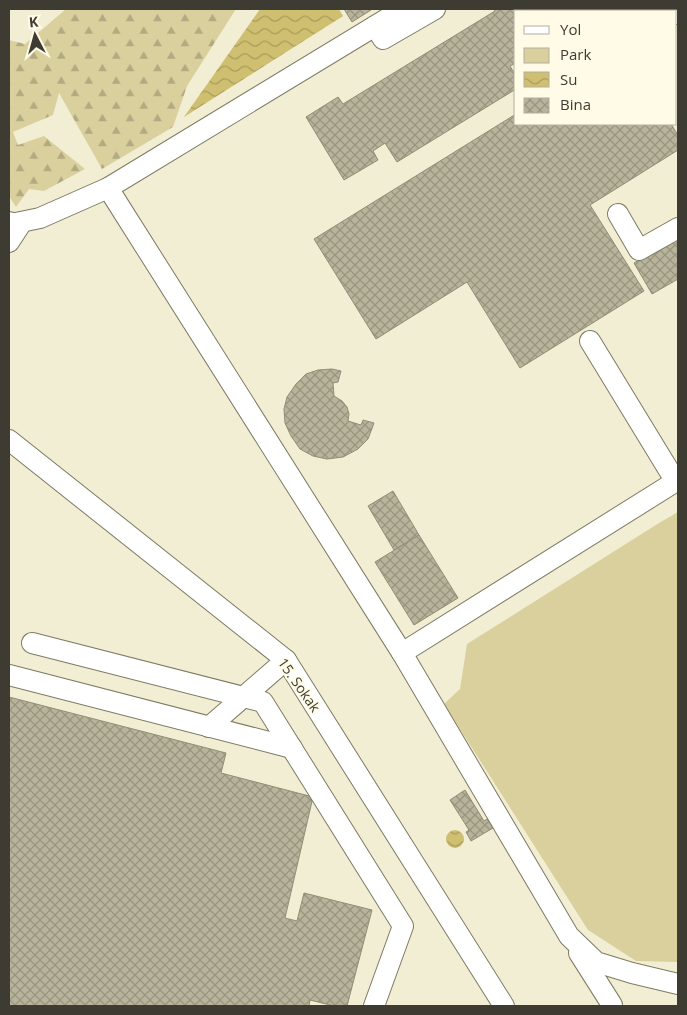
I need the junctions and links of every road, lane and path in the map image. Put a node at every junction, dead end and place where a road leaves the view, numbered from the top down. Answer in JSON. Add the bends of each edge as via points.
{"nodes":[{"id":1,"x":403,"y":9,"type":"edge"},
{"id":2,"x":435,"y":9,"type":"edge"},
{"id":3,"x":375,"y":26,"type":"junction"},
{"id":4,"x":108,"y":188,"type":"junction"},
{"id":5,"x":618,"y":214,"type":"dead end"},
{"id":6,"x":15,"y":222,"type":"edge"},
{"id":7,"x":678,"y":228,"type":"edge"},
{"id":8,"x":9,"y":242,"type":"edge"},
{"id":9,"x":590,"y":341,"type":"dead end"},
{"id":10,"x":9,"y":440,"type":"edge"},
{"id":11,"x":677,"y":481,"type":"edge"},
{"id":12,"x":32,"y":643,"type":"dead end"},
{"id":13,"x":402,"y":653,"type":"junction"},
{"id":14,"x":286,"y":660,"type":"junction"},
{"id":15,"x":9,"y":675,"type":"edge"},
{"id":16,"x":243,"y":696,"type":"junction"},
{"id":17,"x":209,"y":727,"type":"junction"},
{"id":18,"x":292,"y":748,"type":"junction"},
{"id":19,"x":568,"y":936,"type":"junction"},
{"id":20,"x":678,"y":984,"type":"edge"},
{"id":21,"x":612,"y":1005,"type":"edge"},
{"id":22,"x":374,"y":1006,"type":"edge"},
{"id":23,"x":504,"y":1006,"type":"edge"}],
"edges":[{"from":1,"to":3,"type":"street"},
{"from":2,"to":3,"type":"street","via":[[383,39]]},
{"from":3,"to":4,"type":"street"},
{"from":4,"to":6,"type":"street","via":[[40,218]]},
{"from":4,"to":13,"type":"street"},
{"from":5,"to":7,"type":"street","via":[[639,250]]},
{"from":6,"to":8,"type":"street"},
{"from":9,"to":11,"type":"street"},
{"from":10,"to":14,"type":"street","name":"15. Sokak"},
{"from":11,"to":13,"type":"street"},
{"from":12,"to":16,"type":"street"},
{"from":13,"to":19,"type":"street"},
{"from":14,"to":16,"type":"street"},
{"from":14,"to":23,"type":"street","name":"15. Sokak"},
{"from":15,"to":17,"type":"street"},
{"from":16,"to":17,"type":"street"},
{"from":16,"to":18,"type":"street","via":[[263,702]]},
{"from":17,"to":18,"type":"street"},
{"from":18,"to":22,"type":"street","via":[[403,926]]},
{"from":19,"to":20,"type":"street","via":[[596,962]]},
{"from":19,"to":21,"type":"street"}]}
